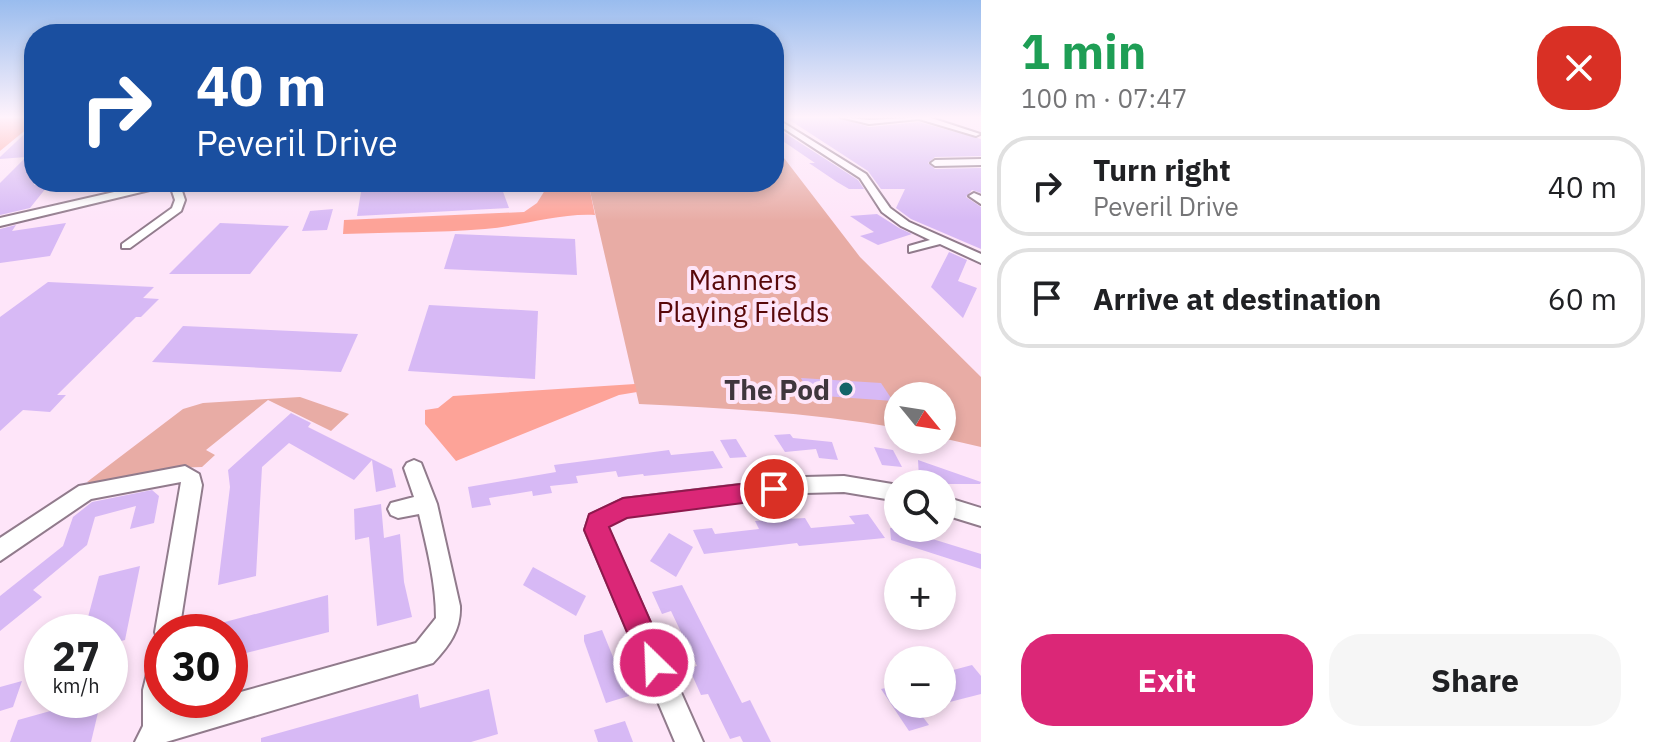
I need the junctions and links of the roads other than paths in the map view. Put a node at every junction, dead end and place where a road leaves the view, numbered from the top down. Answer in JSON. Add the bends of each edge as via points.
{"nodes":[{"id":1,"x":827,"y":152,"type":"edge"},
{"id":2,"x":981,"y":162,"type":"edge"},
{"id":3,"x":946,"y":174,"type":"dead end"},
{"id":4,"x":128,"y":192,"type":"edge"},
{"id":5,"x":177,"y":192,"type":"edge"},
{"id":6,"x":0,"y":222,"type":"edge"},
{"id":7,"x":939,"y":241,"type":"junction"},
{"id":8,"x":126,"y":246,"type":"dead end"},
{"id":9,"x":914,"y":250,"type":"dead end"},
{"id":10,"x":981,"y":259,"type":"edge"},
{"id":11,"x":414,"y":468,"type":"dead end"},
{"id":12,"x":884,"y":491,"type":"edge"},
{"id":13,"x":427,"y":504,"type":"junction"},
{"id":14,"x":398,"y":509,"type":"dead end"},
{"id":15,"x":956,"y":509,"type":"edge"},
{"id":16,"x":981,"y":517,"type":"edge"},
{"id":17,"x":0,"y":551,"type":"edge"},
{"id":18,"x":170,"y":614,"type":"edge"},
{"id":19,"x":153,"y":736,"type":"edge"},
{"id":20,"x":689,"y":742,"type":"edge"}],
"edges":[{"from":1,"to":7,"type":"street","via":[[870,183],[894,217]]},
{"from":2,"to":3,"type":"street","via":[[931,161]]},
{"from":4,"to":6,"type":"street"},
{"from":5,"to":8,"type":"street","via":[[177,209]]},
{"from":7,"to":9,"type":"street"},
{"from":7,"to":10,"type":"street"},
{"from":11,"to":13,"type":"street"},
{"from":12,"to":20,"type":"street","via":[[844,484],[789,487],[623,508],[597,521],[596,530]]},
{"from":13,"to":14,"type":"street"},
{"from":13,"to":19,"type":"street","via":[[448,618],[424,654]]},
{"from":15,"to":16,"type":"street"},
{"from":17,"to":18,"type":"street","via":[[86,492],[180,474],[189,477],[192,485]]}]}
